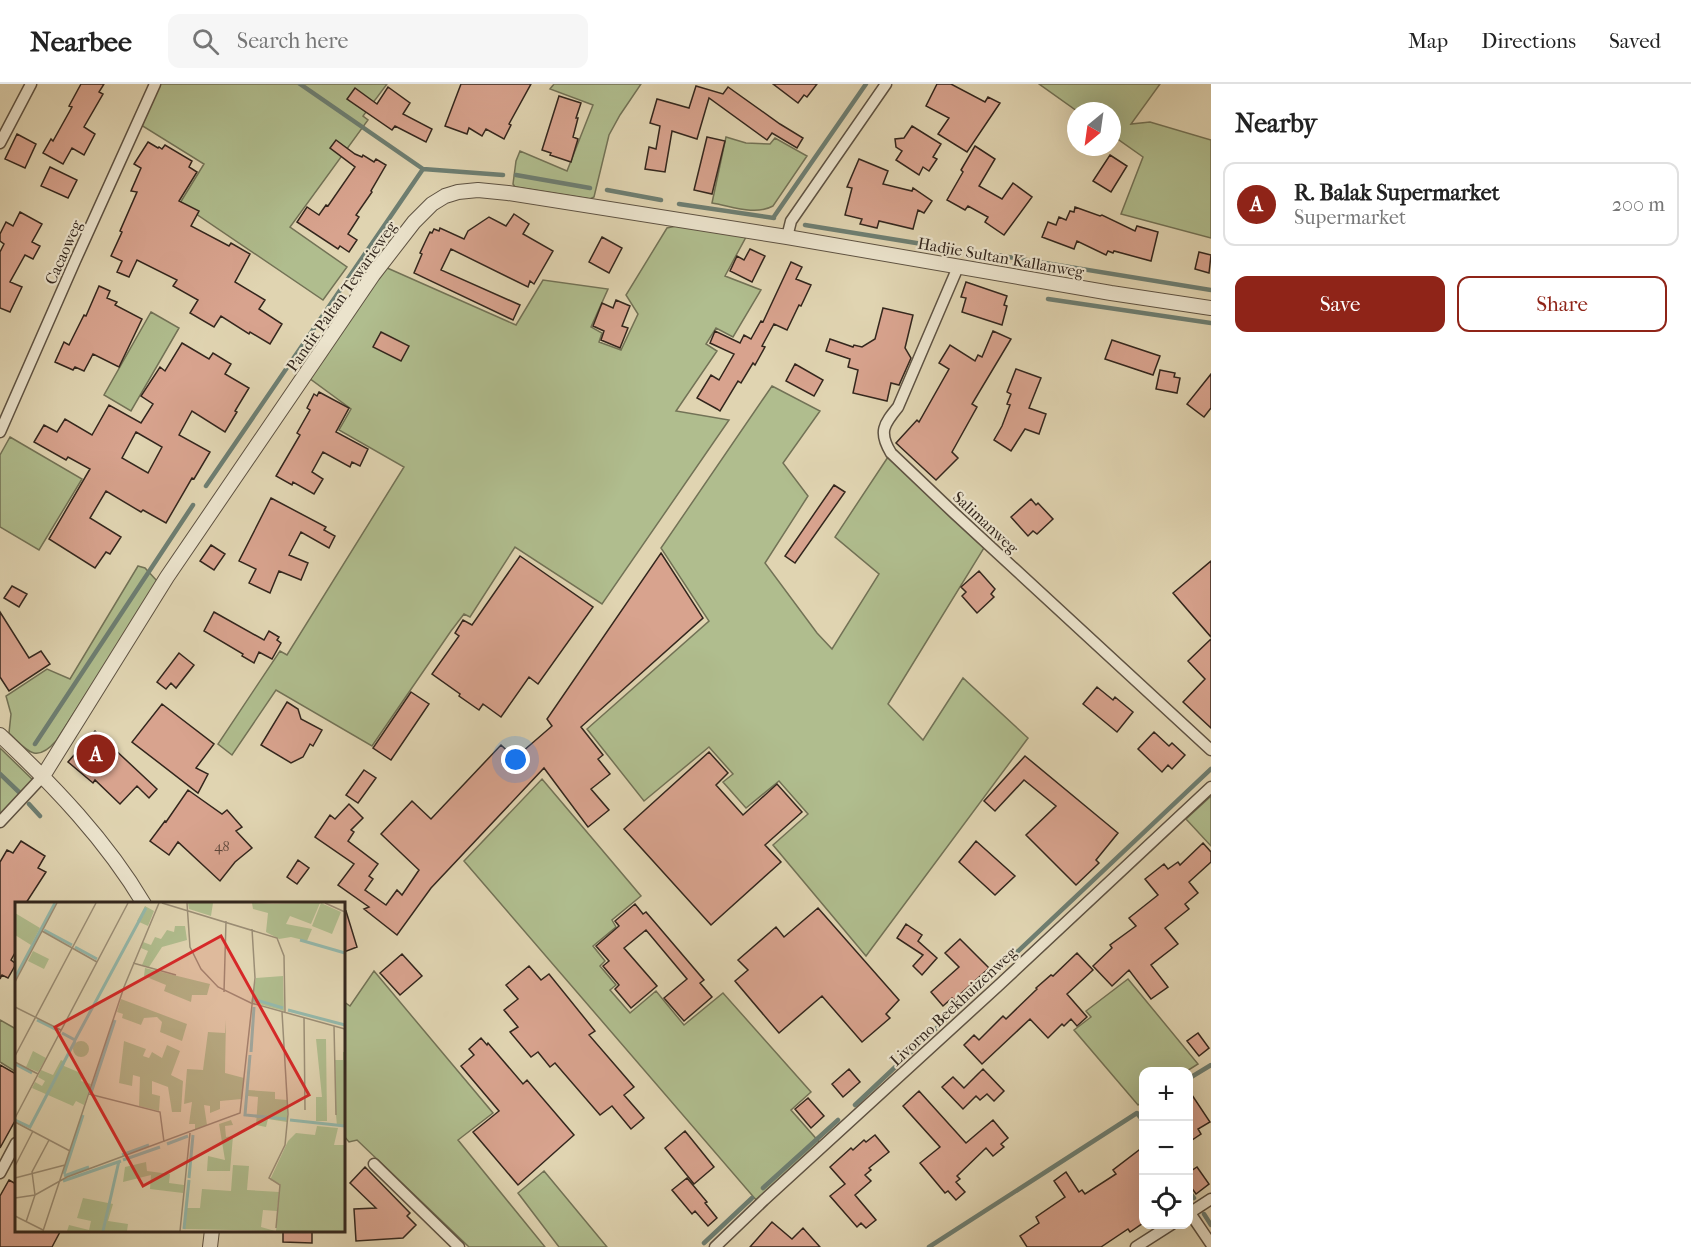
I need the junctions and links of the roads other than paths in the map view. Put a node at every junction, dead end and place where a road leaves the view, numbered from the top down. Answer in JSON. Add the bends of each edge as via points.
{"nodes":[{"id":1,"x":31,"y":84,"type":"edge"},
{"id":2,"x":155,"y":84,"type":"edge"},
{"id":3,"x":886,"y":84,"type":"edge"},
{"id":4,"x":0,"y":143,"type":"edge"},
{"id":5,"x":787,"y":237,"type":"junction"},
{"id":6,"x":958,"y":267,"type":"junction"},
{"id":7,"x":1211,"y":308,"type":"edge"},
{"id":8,"x":0,"y":432,"type":"edge"},
{"id":9,"x":0,"y":735,"type":"edge"},
{"id":10,"x":1211,"y":750,"type":"edge"},
{"id":11,"x":44,"y":776,"type":"junction"},
{"id":12,"x":1211,"y":787,"type":"edge"},
{"id":13,"x":0,"y":822,"type":"edge"},
{"id":14,"x":143,"y":902,"type":"edge"},
{"id":15,"x":15,"y":1145,"type":"edge"},
{"id":16,"x":374,"y":1164,"type":"dead end"},
{"id":17,"x":0,"y":1173,"type":"edge"},
{"id":18,"x":1211,"y":1199,"type":"edge"},
{"id":19,"x":1193,"y":1211,"type":"edge"},
{"id":20,"x":1193,"y":1219,"type":"edge"},
{"id":21,"x":1164,"y":1229,"type":"edge"},
{"id":22,"x":212,"y":1232,"type":"edge"},
{"id":23,"x":1211,"y":1244,"type":"edge"},
{"id":24,"x":210,"y":1247,"type":"edge"},
{"id":25,"x":459,"y":1247,"type":"edge"},
{"id":26,"x":715,"y":1247,"type":"edge"},
{"id":27,"x":1136,"y":1247,"type":"edge"}],
"edges":[{"from":1,"to":4,"type":"street"},
{"from":2,"to":8,"type":"street","name":"Cacaoweg"},
{"from":3,"to":5,"type":"street","via":[[791,221]]},
{"from":5,"to":6,"type":"street","name":"Hadjie Sultan Kallanweg"},
{"from":5,"to":11,"type":"street","name":"Pandit Paltan Tewarieweg","via":[[488,191],[458,192],[432,204],[373,275],[173,568]]},
{"from":6,"to":7,"type":"street","name":"Hadjie Sultan Kallanweg"},
{"from":6,"to":10,"type":"street","name":"Salimanweg","via":[[898,407],[885,424],[886,445],[954,513]]},
{"from":9,"to":11,"type":"street"},
{"from":11,"to":13,"type":"street"},
{"from":11,"to":14,"type":"street","via":[[98,838]]},
{"from":12,"to":26,"type":"street","name":"Livorno Beekhuizenweg"},
{"from":15,"to":17,"type":"street"},
{"from":16,"to":25,"type":"street"},
{"from":18,"to":19,"type":"street"},
{"from":20,"to":23,"type":"street"},
{"from":21,"to":27,"type":"street"},
{"from":22,"to":24,"type":"street"}]}
